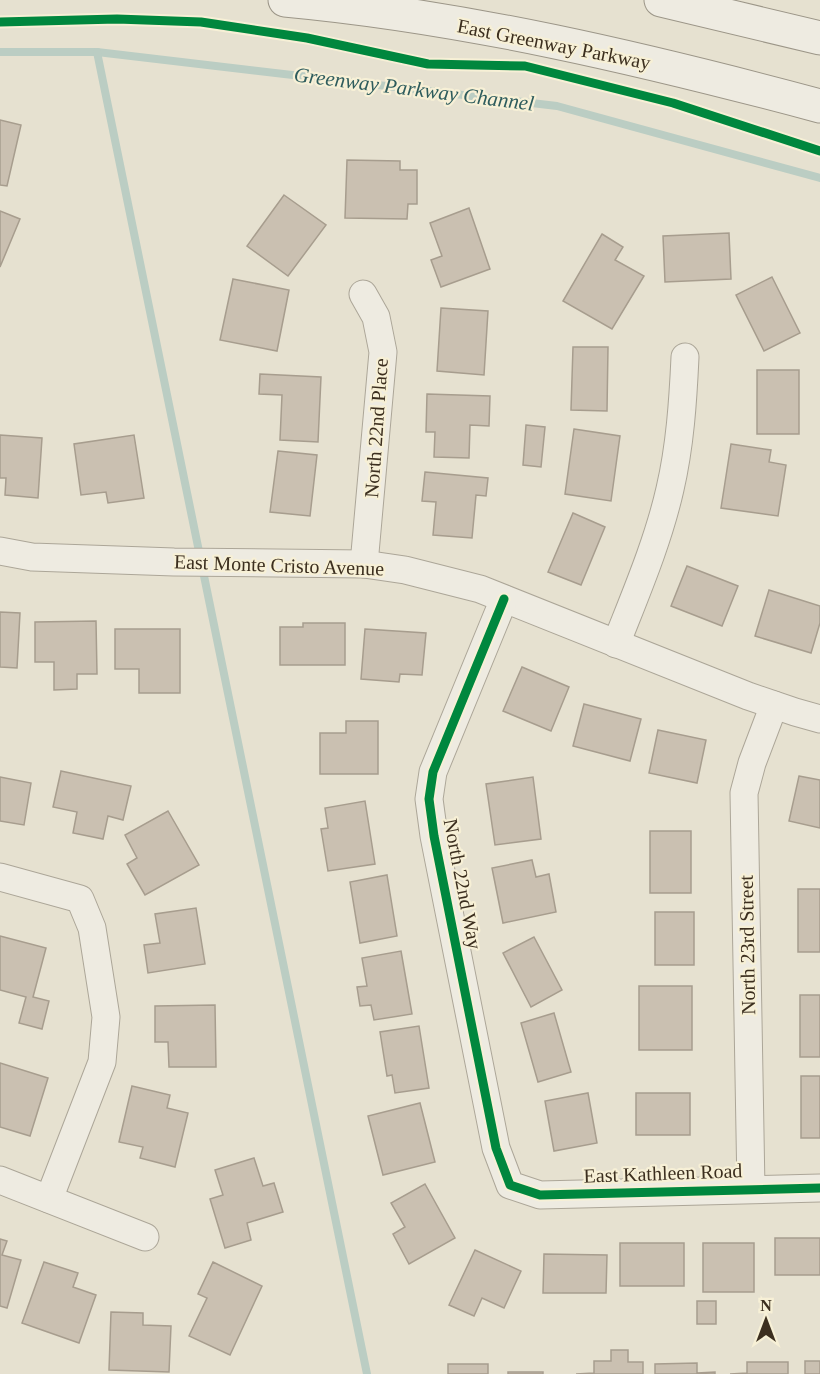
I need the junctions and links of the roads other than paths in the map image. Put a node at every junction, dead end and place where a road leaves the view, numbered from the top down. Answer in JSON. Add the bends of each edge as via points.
{"nodes":[{"id":1,"x":285,"y":0,"type":"edge"},
{"id":2,"x":661,"y":0,"type":"edge"},
{"id":3,"x":820,"y":38,"type":"edge"},
{"id":4,"x":820,"y":106,"type":"edge"},
{"id":5,"x":363,"y":294,"type":"dead end"},
{"id":6,"x":685,"y":357,"type":"dead end"},
{"id":7,"x":0,"y":551,"type":"edge"},
{"id":8,"x":364,"y":564,"type":"junction"},
{"id":9,"x":504,"y":599,"type":"junction"},
{"id":10,"x":616,"y":644,"type":"junction"},
{"id":11,"x":774,"y":705,"type":"junction"},
{"id":12,"x":820,"y":719,"type":"edge"},
{"id":13,"x":0,"y":877,"type":"edge"},
{"id":14,"x":0,"y":1180,"type":"edge"},
{"id":15,"x":510,"y":1185,"type":"joint"},
{"id":16,"x":820,"y":1188,"type":"edge"},
{"id":17,"x":751,"y":1189,"type":"junction"},
{"id":18,"x":49,"y":1199,"type":"junction"},
{"id":19,"x":145,"y":1237,"type":"dead end"}],
"edges":[{"from":1,"to":4,"type":"main road","name":"East Greenway Parkway","via":[[539,37]]},
{"from":2,"to":3,"type":"main road"},
{"from":5,"to":8,"type":"street","name":"North 22nd Place","via":[[376,317],[383,352]]},
{"from":6,"to":10,"type":"street","via":[[670,487]]},
{"from":7,"to":8,"type":"street","name":"East Monte Cristo Avenue","via":[[32,557]]},
{"from":8,"to":9,"type":"street","name":"East Monte Cristo Avenue","via":[[443,579]]},
{"from":9,"to":10,"type":"street","name":"East Monte Cristo Avenue"},
{"from":9,"to":15,"type":"street","name":"North 22nd Way","via":[[433,772],[429,799],[496,1148]]},
{"from":10,"to":11,"type":"street","name":"East Monte Cristo Avenue"},
{"from":11,"to":12,"type":"street","name":"East Monte Cristo Avenue"},
{"from":11,"to":17,"type":"street","name":"North 23rd Street","via":[[744,793]]},
{"from":13,"to":18,"type":"street","via":[[80,899],[92,928],[106,1017],[102,1062]]},
{"from":14,"to":18,"type":"street"},
{"from":15,"to":17,"type":"street","name":"East Kathleen Road","via":[[540,1195]]},
{"from":16,"to":17,"type":"street","name":"East Kathleen Road"},
{"from":18,"to":19,"type":"street"}]}
